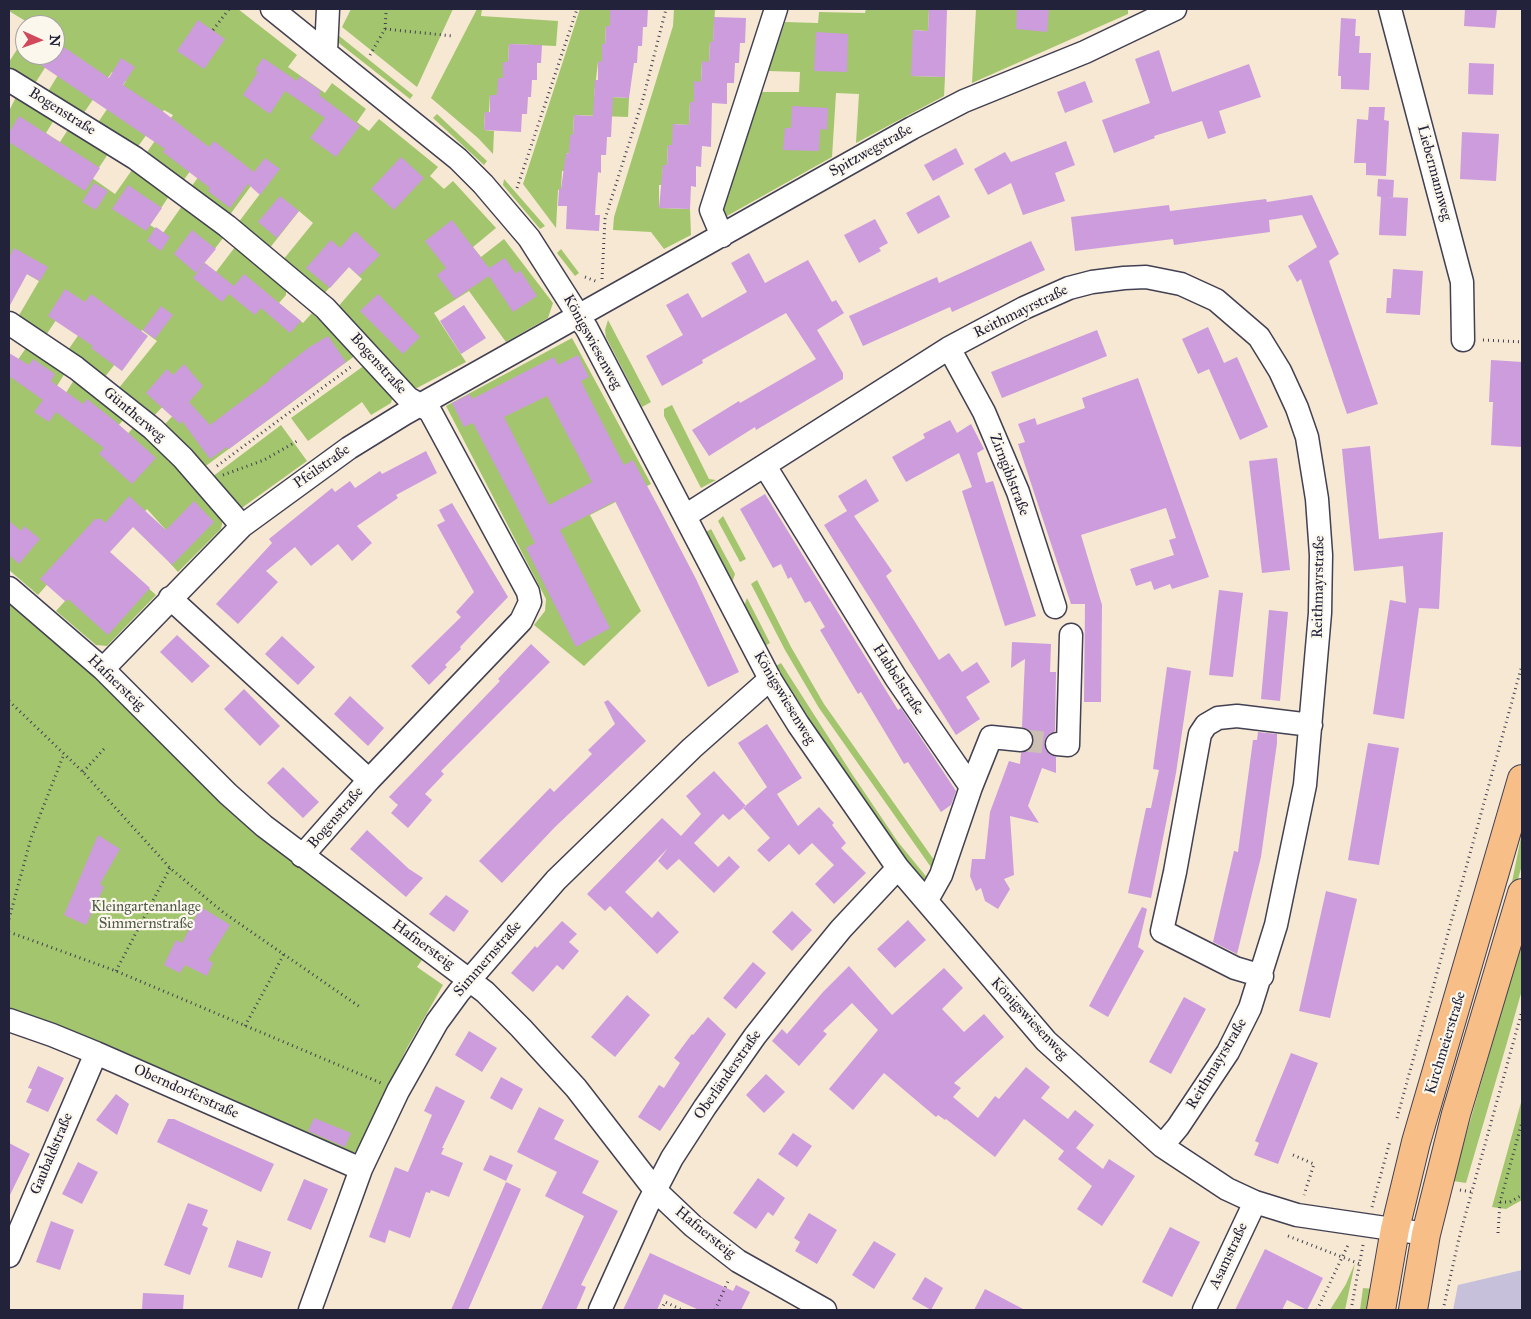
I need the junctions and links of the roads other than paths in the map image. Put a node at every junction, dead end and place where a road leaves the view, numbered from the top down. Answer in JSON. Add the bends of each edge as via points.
{"nodes":[{"id":1,"x":272,"y":9,"type":"edge"},
{"id":2,"x":328,"y":9,"type":"edge"},
{"id":3,"x":776,"y":9,"type":"edge"},
{"id":4,"x":1175,"y":9,"type":"edge"},
{"id":5,"x":1390,"y":9,"type":"edge"},
{"id":6,"x":326,"y":51,"type":"junction"},
{"id":7,"x":9,"y":80,"type":"edge"},
{"id":8,"x":722,"y":236,"type":"junction"},
{"id":9,"x":579,"y":316,"type":"junction"},
{"id":10,"x":9,"y":323,"type":"edge"},
{"id":11,"x":1463,"y":340,"type":"road end"},
{"id":12,"x":949,"y":348,"type":"junction"},
{"id":13,"x":419,"y":405,"type":"junction"},
{"id":14,"x":765,"y":466,"type":"junction"},
{"id":15,"x":685,"y":516,"type":"junction"},
{"id":16,"x":242,"y":526,"type":"junction"},
{"id":17,"x":9,"y":588,"type":"edge"},
{"id":18,"x":170,"y":598,"type":"junction"},
{"id":19,"x":1055,"y":607,"type":"dead end"},
{"id":20,"x":1071,"y":635,"type":"dead end"},
{"id":21,"x":103,"y":669,"type":"junction"},
{"id":22,"x":770,"y":679,"type":"junction"},
{"id":23,"x":1311,"y":725,"type":"junction"},
{"id":24,"x":1021,"y":740,"type":"tunnel mouth"},
{"id":25,"x":1057,"y":744,"type":"dead end"},
{"id":26,"x":1522,"y":779,"type":"edge"},
{"id":27,"x":369,"y":780,"type":"junction"},
{"id":28,"x":971,"y":787,"type":"junction"},
{"id":29,"x":302,"y":856,"type":"junction"},
{"id":30,"x":898,"y":868,"type":"junction"},
{"id":31,"x":1522,"y":893,"type":"edge"},
{"id":32,"x":927,"y":900,"type":"junction"},
{"id":33,"x":1262,"y":976,"type":"junction"},
{"id":34,"x":470,"y":979,"type":"junction"},
{"id":35,"x":9,"y":1020,"type":"edge"},
{"id":36,"x":96,"y":1053,"type":"junction"},
{"id":37,"x":1162,"y":1146,"type":"junction"},
{"id":38,"x":361,"y":1169,"type":"junction"},
{"id":39,"x":655,"y":1190,"type":"junction"},
{"id":40,"x":1254,"y":1202,"type":"junction"},
{"id":41,"x":1395,"y":1229,"type":"junction"},
{"id":42,"x":1426,"y":1234,"type":"junction"},
{"id":43,"x":9,"y":1256,"type":"edge"},
{"id":44,"x":310,"y":1310,"type":"edge"},
{"id":45,"x":600,"y":1310,"type":"edge"},
{"id":46,"x":825,"y":1310,"type":"edge"},
{"id":47,"x":1204,"y":1310,"type":"edge"},
{"id":48,"x":1381,"y":1310,"type":"edge"},
{"id":49,"x":1413,"y":1310,"type":"edge"}],
"edges":[{"from":1,"to":6,"type":"street","name":"Königswiesenweg"},
{"from":2,"to":6,"type":"street"},
{"from":3,"to":8,"type":"street","via":[[711,210]]},
{"from":4,"to":8,"type":"street","name":"Spitzwegstraße","via":[[1085,52],[964,101]]},
{"from":5,"to":11,"type":"street","name":"Liebermannweg","via":[[1462,282]]},
{"from":6,"to":9,"type":"street","name":"Königswiesenweg","via":[[408,117],[483,184],[539,253]]},
{"from":7,"to":13,"type":"street","name":"Bogenstraße","via":[[135,158],[181,191],[311,296],[369,353],[408,398]]},
{"from":8,"to":9,"type":"street","name":"Spitzwegstraße"},
{"from":9,"to":13,"type":"street","name":"Pfeilstraße"},
{"from":9,"to":15,"type":"street","name":"Königswiesenweg"},
{"from":10,"to":16,"type":"street","name":"Güntherweg","via":[[114,397],[152,429],[204,481]]},
{"from":12,"to":14,"type":"street","name":"Reithmayrstraße"},
{"from":12,"to":19,"type":"street","name":"Zirngiblstraße","via":[[984,412],[1018,492]]},
{"from":12,"to":23,"type":"street","name":"Reithmayrstraße","via":[[1054,294],[1092,282],[1124,278],[1164,279],[1198,290],[1234,314],[1259,338],[1280,371],[1297,408],[1307,437],[1315,484],[1321,579]]},
{"from":13,"to":16,"type":"street","name":"Pfeilstraße","via":[[349,448]]},
{"from":13,"to":27,"type":"street","name":"Bogenstraße","via":[[430,411],[528,592],[530,602],[521,621]]},
{"from":14,"to":15,"type":"street","name":"Reithmayrstraße"},
{"from":14,"to":28,"type":"street","name":"Habbelstraße","via":[[896,678]]},
{"from":15,"to":22,"type":"street","name":"Königswiesenweg"},
{"from":16,"to":18,"type":"street","name":"Pfeilstraße"},
{"from":17,"to":21,"type":"street","name":"Hafnersteig"},
{"from":18,"to":21,"type":"street","name":"Pfeilstraße"},
{"from":18,"to":27,"type":"street","name":"Bogenstraße"},
{"from":20,"to":25,"type":"street","via":[[1068,745]]},
{"from":21,"to":29,"type":"street","name":"Hafnersteig","via":[[228,794]]},
{"from":22,"to":30,"type":"street","name":"Königswiesenweg"},
{"from":22,"to":34,"type":"street","name":"Simmernstraße","via":[[678,761],[556,880]]},
{"from":23,"to":33,"type":"street","name":"Reithmayrstraße","via":[[1294,849]]},
{"from":23,"to":33,"type":"street","via":[[1237,716],[1218,718],[1206,724],[1200,734],[1176,872],[1162,931],[1235,968]]},
{"from":24,"to":28,"type":"street","via":[[992,737]]},
{"from":26,"to":41,"type":"main road","name":"Kirchmeierstraße","via":[[1416,1142]]},
{"from":27,"to":29,"type":"street","name":"Bogenstraße"},
{"from":28,"to":32,"type":"street","via":[[941,875]]},
{"from":29,"to":34,"type":"street","name":"Hafnersteig"},
{"from":30,"to":32,"type":"street","name":"Königswiesenweg"},
{"from":30,"to":39,"type":"street","name":"Oberländerstraße","via":[[841,929],[755,1036],[705,1107]]},
{"from":31,"to":42,"type":"main road","name":"Kirchmeierstraße","via":[[1456,1114]]},
{"from":32,"to":37,"type":"street","name":"Königswiesenweg","via":[[1046,1041]]},
{"from":33,"to":37,"type":"street","name":"Reithmayrstraße","via":[[1228,1052]]},
{"from":34,"to":38,"type":"street","name":"Simmernstraße","via":[[436,1022]]},
{"from":34,"to":39,"type":"street","name":"Hafnersteig","via":[[576,1088]]},
{"from":35,"to":36,"type":"street","name":"Oberndorferstraße"},
{"from":36,"to":38,"type":"street","name":"Oberndorferstraße"},
{"from":36,"to":43,"type":"street","name":"Gaubaldstraße"},
{"from":37,"to":40,"type":"street","name":"Königswiesenweg","via":[[1212,1180]]},
{"from":38,"to":44,"type":"street","name":"Simmernstraße"},
{"from":39,"to":45,"type":"street","name":"Oberländerstraße"},
{"from":39,"to":46,"type":"street","name":"Hafnersteig","via":[[693,1226],[738,1260]]},
{"from":40,"to":41,"type":"street","name":"Königswiesenweg","via":[[1297,1215]]},
{"from":40,"to":47,"type":"street","name":"Asamstraße"},
{"from":41,"to":42,"type":"street","name":"Königswiesenweg"},
{"from":41,"to":48,"type":"main road","name":"Kirchmeierstraße"},
{"from":42,"to":49,"type":"main road","name":"Kirchmeierstraße"}]}
